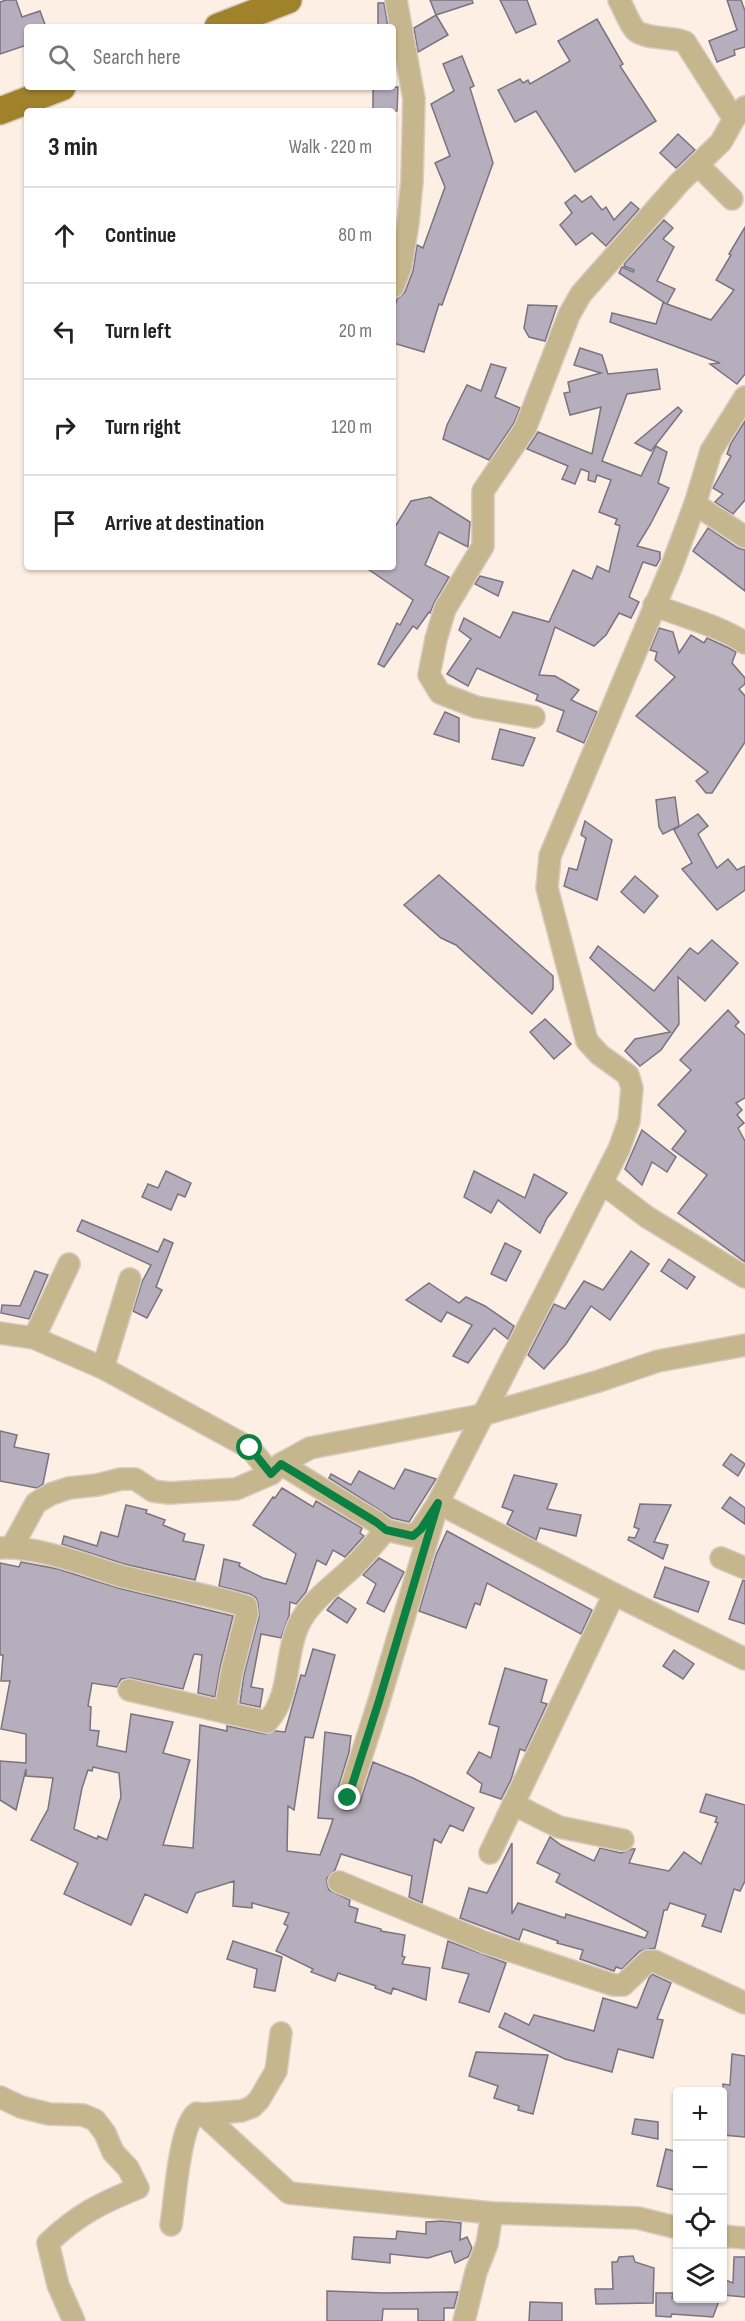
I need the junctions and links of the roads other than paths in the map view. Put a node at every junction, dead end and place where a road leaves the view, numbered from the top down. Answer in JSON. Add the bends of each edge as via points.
{"nodes":[{"id":1,"x":288,"y":0,"type":"edge"},
{"id":2,"x":396,"y":0,"type":"edge"},
{"id":3,"x":620,"y":0,"type":"edge"},
{"id":4,"x":226,"y":24,"type":"edge"},
{"id":5,"x":54,"y":90,"type":"edge"},
{"id":6,"x":0,"y":111,"type":"edge"},
{"id":7,"x":740,"y":113,"type":"edge"},
{"id":8,"x":698,"y":165,"type":"junction"},
{"id":9,"x":732,"y":199,"type":"dead end"},
{"id":10,"x":396,"y":279,"type":"edge"},
{"id":11,"x":743,"y":406,"type":"edge"},
{"id":12,"x":695,"y":504,"type":"junction"},
{"id":13,"x":745,"y":537,"type":"edge"},
{"id":14,"x":654,"y":605,"type":"junction"},
{"id":15,"x":745,"y":643,"type":"edge"},
{"id":16,"x":534,"y":717,"type":"dead end"},
{"id":17,"x":602,"y":1183,"type":"junction"},
{"id":18,"x":69,"y":1264,"type":"dead end"},
{"id":19,"x":745,"y":1277,"type":"edge"},
{"id":20,"x":130,"y":1279,"type":"dead end"},
{"id":21,"x":0,"y":1333,"type":"edge"},
{"id":22,"x":34,"y":1338,"type":"junction"},
{"id":23,"x":745,"y":1345,"type":"edge"},
{"id":24,"x":103,"y":1368,"type":"junction"},
{"id":25,"x":482,"y":1415,"type":"junction"},
{"id":26,"x":276,"y":1469,"type":"junction"},
{"id":27,"x":438,"y":1503,"type":"junction"},
{"id":28,"x":386,"y":1530,"type":"junction"},
{"id":29,"x":6,"y":1547,"type":"edge"},
{"id":30,"x":721,"y":1558,"type":"dead end"},
{"id":31,"x":745,"y":1568,"type":"edge"},
{"id":32,"x":614,"y":1594,"type":"junction"},
{"id":33,"x":745,"y":1659,"type":"edge"},
{"id":34,"x":129,"y":1690,"type":"dead end"},
{"id":35,"x":225,"y":1712,"type":"junction"},
{"id":36,"x":348,"y":1798,"type":"dead end"},
{"id":37,"x":513,"y":1804,"type":"junction"},
{"id":38,"x":623,"y":1840,"type":"dead end"},
{"id":39,"x":490,"y":1853,"type":"dead end"},
{"id":40,"x":339,"y":1882,"type":"dead end"},
{"id":41,"x":745,"y":2003,"type":"edge"},
{"id":42,"x":281,"y":2033,"type":"dead end"},
{"id":43,"x":0,"y":2097,"type":"edge"},
{"id":44,"x":203,"y":2114,"type":"junction"},
{"id":45,"x":492,"y":2213,"type":"junction"},
{"id":46,"x":171,"y":2225,"type":"dead end"},
{"id":47,"x":673,"y":2227,"type":"edge"},
{"id":48,"x":727,"y":2236,"type":"edge"},
{"id":49,"x":745,"y":2238,"type":"edge"},
{"id":50,"x":74,"y":2321,"type":"edge"},
{"id":51,"x":464,"y":2321,"type":"edge"}],
"edges":[{"from":1,"to":4,"type":"main road"},
{"from":2,"to":10,"type":"street","via":[[414,99],[408,223]]},
{"from":3,"to":7,"type":"street","via":[[636,30],[650,37],[674,37],[685,42]]},
{"from":5,"to":6,"type":"main road"},
{"from":7,"to":8,"type":"street","via":[[721,142]]},
{"from":8,"to":9,"type":"street"},
{"from":8,"to":16,"type":"street","via":[[612,256],[569,315],[525,429],[483,491],[483,546],[446,609],[436,639],[429,675],[440,693],[476,707]]},
{"from":11,"to":12,"type":"street","via":[[711,451]]},
{"from":12,"to":13,"type":"street"},
{"from":12,"to":14,"type":"street"},
{"from":14,"to":15,"type":"street","via":[[729,632]]},
{"from":14,"to":17,"type":"street","via":[[550,856],[547,888],[587,1041],[628,1075],[632,1088],[629,1121]]},
{"from":17,"to":19,"type":"street","via":[[647,1217]]},
{"from":17,"to":25,"type":"street"},
{"from":18,"to":22,"type":"street"},
{"from":20,"to":24,"type":"street"},
{"from":21,"to":22,"type":"street"},
{"from":22,"to":24,"type":"street"},
{"from":23,"to":25,"type":"street","via":[[658,1361]]},
{"from":24,"to":26,"type":"street","via":[[250,1448]]},
{"from":25,"to":26,"type":"street","via":[[310,1448]]},
{"from":25,"to":27,"type":"street"},
{"from":26,"to":28,"type":"street"},
{"from":26,"to":29,"type":"street","via":[[236,1489],[169,1494],[153,1491],[135,1479],[69,1488],[36,1503]]},
{"from":27,"to":28,"type":"street","via":[[413,1536]]},
{"from":27,"to":32,"type":"street"},
{"from":27,"to":36,"type":"street"},
{"from":28,"to":35,"type":"street","via":[[307,1610],[294,1640],[284,1691],[275,1713],[267,1722]]},
{"from":29,"to":35,"type":"street","via":[[246,1606]]},
{"from":30,"to":31,"type":"street"},
{"from":32,"to":33,"type":"street"},
{"from":32,"to":37,"type":"street"},
{"from":34,"to":35,"type":"street"},
{"from":37,"to":38,"type":"street","via":[[559,1827]]},
{"from":37,"to":39,"type":"street"},
{"from":40,"to":41,"type":"street","via":[[484,1942],[614,1985],[623,1985],[648,1960]]},
{"from":42,"to":44,"type":"street","via":[[276,2071],[259,2100],[241,2110]]},
{"from":43,"to":50,"type":"street","via":[[49,2115],[83,2115],[94,2120],[138,2188],[101,2203],[68,2223],[48,2243],[58,2285]]},
{"from":44,"to":45,"type":"street","via":[[289,2193]]},
{"from":44,"to":46,"type":"street","via":[[193,2116],[183,2137]]},
{"from":45,"to":47,"type":"street","via":[[638,2218]]},
{"from":45,"to":51,"type":"street"},
{"from":48,"to":49,"type":"street"}]}
